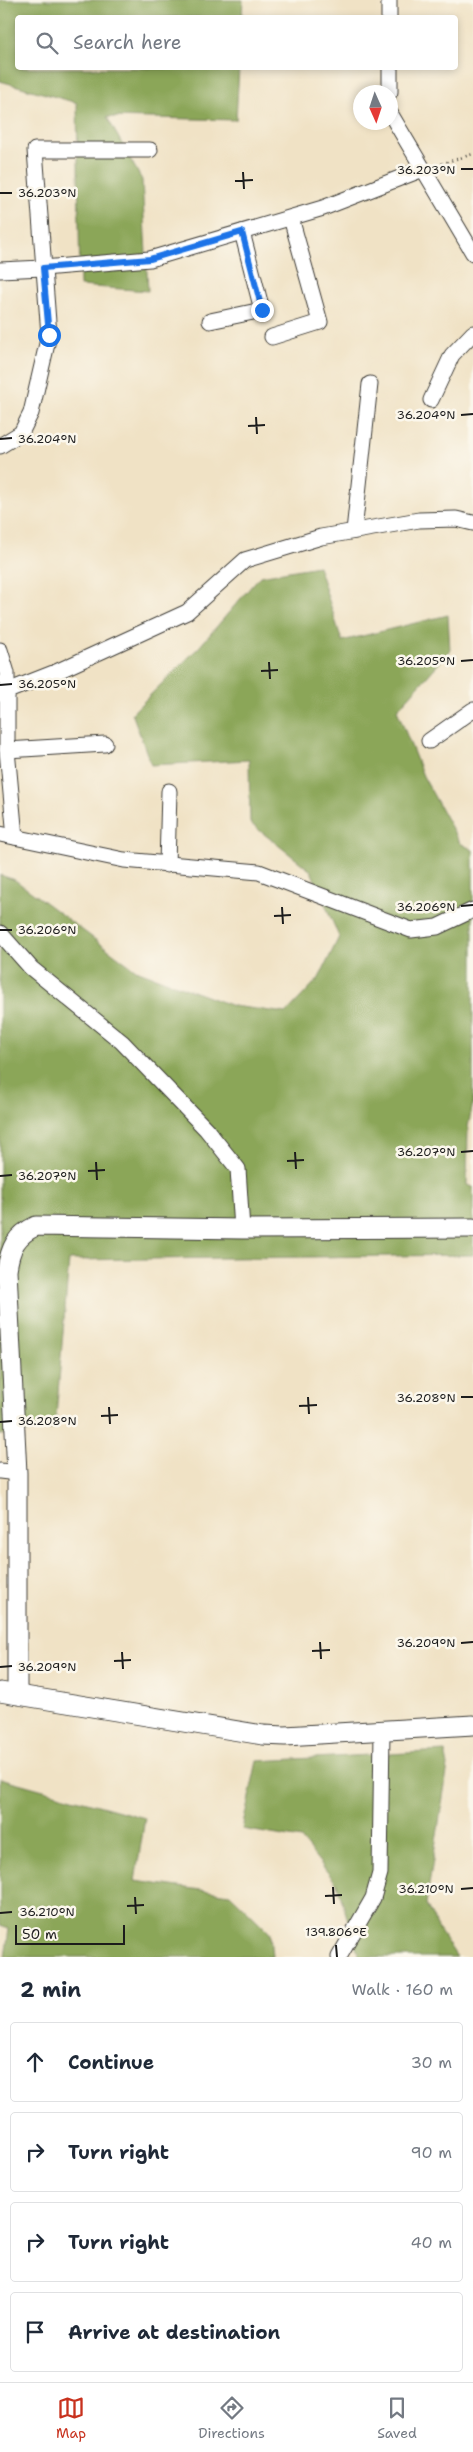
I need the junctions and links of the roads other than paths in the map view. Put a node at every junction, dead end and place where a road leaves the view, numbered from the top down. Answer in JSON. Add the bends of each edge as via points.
{"nodes":[{"id":1,"x":389,"y":0,"type":"edge"},
{"id":2,"x":389,"y":15,"type":"edge"},
{"id":3,"x":390,"y":70,"type":"edge"},
{"id":4,"x":390,"y":85,"type":"edge"},
{"id":5,"x":398,"y":127,"type":"edge"},
{"id":6,"x":150,"y":150,"type":"dead end"},
{"id":7,"x":423,"y":170,"type":"junction"},
{"id":8,"x":291,"y":218,"type":"junction"},
{"id":9,"x":242,"y":232,"type":"junction"},
{"id":10,"x":473,"y":253,"type":"edge"},
{"id":11,"x":43,"y":268,"type":"junction"},
{"id":12,"x":0,"y":270,"type":"edge"},
{"id":13,"x":210,"y":321,"type":"dead end"},
{"id":14,"x":473,"y":333,"type":"edge"},
{"id":15,"x":272,"y":336,"type":"dead end"},
{"id":16,"x":370,"y":384,"type":"dead end"},
{"id":17,"x":431,"y":400,"type":"dead end"},
{"id":18,"x":0,"y":446,"type":"edge"},
{"id":19,"x":473,"y":524,"type":"edge"},
{"id":20,"x":354,"y":532,"type":"junction"},
{"id":21,"x":0,"y":650,"type":"edge"},
{"id":22,"x":3,"y":692,"type":"edge"},
{"id":23,"x":473,"y":710,"type":"edge"},
{"id":24,"x":429,"y":741,"type":"dead end"},
{"id":25,"x":105,"y":744,"type":"dead end"},
{"id":26,"x":7,"y":750,"type":"junction"},
{"id":27,"x":169,"y":791,"type":"dead end"},
{"id":28,"x":8,"y":836,"type":"edge"},
{"id":29,"x":168,"y":865,"type":"junction"},
{"id":30,"x":473,"y":910,"type":"edge"},
{"id":31,"x":0,"y":933,"type":"edge"},
{"id":32,"x":473,"y":1228,"type":"edge"},
{"id":33,"x":242,"y":1229,"type":"junction"},
{"id":34,"x":8,"y":1472,"type":"edge"},
{"id":35,"x":9,"y":1693,"type":"edge"},
{"id":36,"x":473,"y":1726,"type":"edge"},
{"id":37,"x":382,"y":1731,"type":"junction"},
{"id":38,"x":339,"y":1957,"type":"edge"}],
"edges":[{"from":1,"to":2,"type":"street"},
{"from":3,"to":4,"type":"street"},
{"from":5,"to":7,"type":"street"},
{"from":6,"to":11,"type":"street","via":[[35,150]]},
{"from":7,"to":8,"type":"street"},
{"from":7,"to":10,"type":"street"},
{"from":8,"to":9,"type":"street"},
{"from":8,"to":15,"type":"street","via":[[320,322]]},
{"from":9,"to":11,"type":"street","via":[[150,259]]},
{"from":9,"to":13,"type":"street","via":[[262,310]]},
{"from":11,"to":12,"type":"street"},
{"from":11,"to":18,"type":"street","via":[[49,335],[31,413],[21,434]]},
{"from":14,"to":17,"type":"street","via":[[452,355]]},
{"from":16,"to":20,"type":"street"},
{"from":19,"to":20,"type":"street","via":[[456,519],[418,520]]},
{"from":20,"to":22,"type":"street","via":[[321,537],[245,560],[187,612],[56,672]]},
{"from":21,"to":22,"type":"street","via":[[6,673]]},
{"from":22,"to":26,"type":"street"},
{"from":23,"to":24,"type":"street"},
{"from":25,"to":26,"type":"street"},
{"from":26,"to":28,"type":"street"},
{"from":27,"to":29,"type":"street"},
{"from":28,"to":29,"type":"street","via":[[124,860]]},
{"from":29,"to":30,"type":"street","via":[[259,872],[411,930],[437,926]]},
{"from":31,"to":33,"type":"street","via":[[31,968],[122,1042],[206,1129],[233,1162],[238,1169]]},
{"from":32,"to":33,"type":"street"},
{"from":33,"to":34,"type":"street","via":[[36,1226],[23,1232],[10,1251],[7,1270]]},
{"from":34,"to":35,"type":"street"},
{"from":35,"to":37,"type":"street","via":[[263,1735]]},
{"from":36,"to":37,"type":"street"},
{"from":37,"to":38,"type":"street","via":[[380,1873],[373,1898]]}]}
